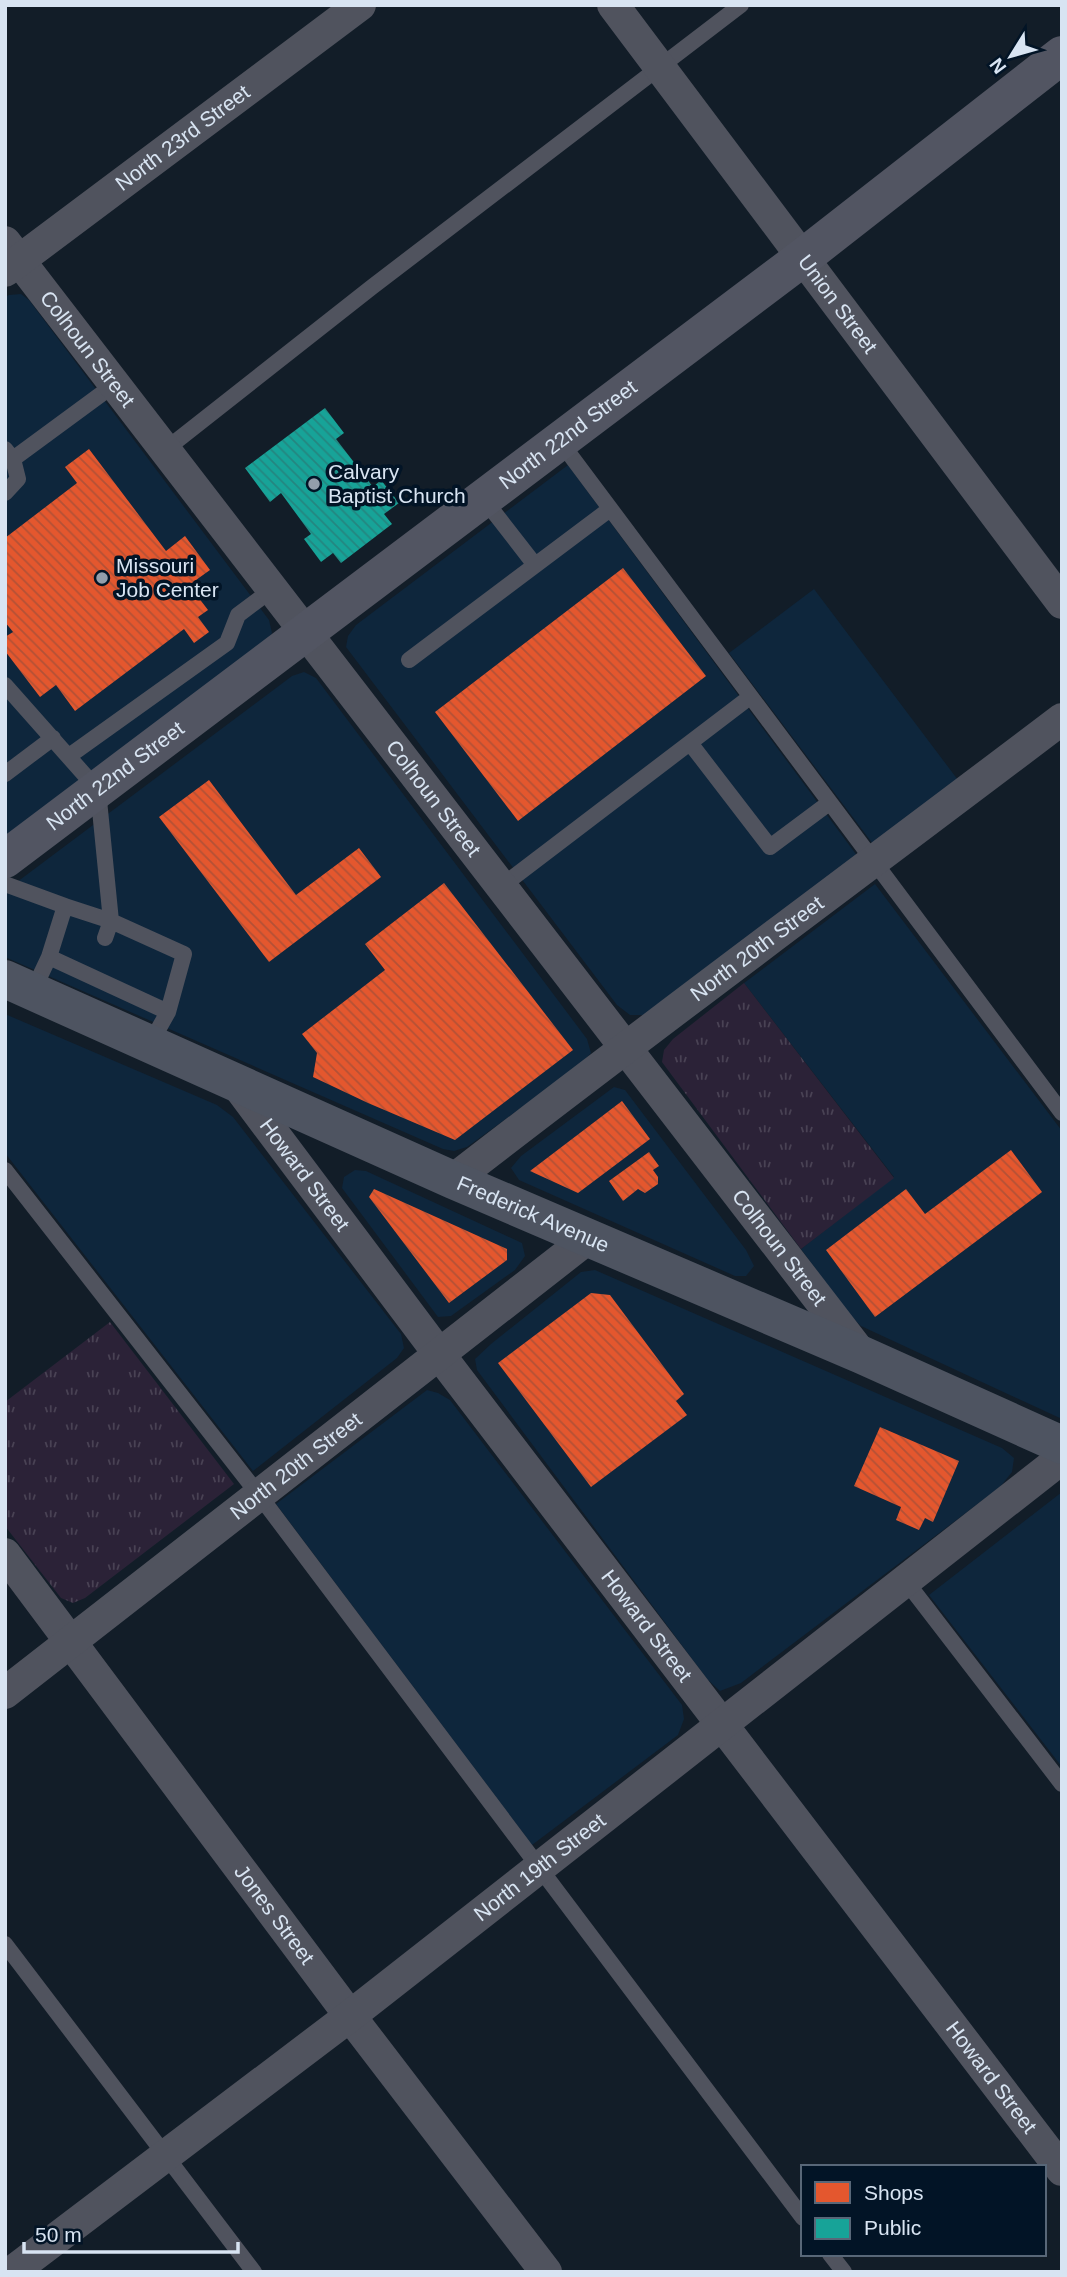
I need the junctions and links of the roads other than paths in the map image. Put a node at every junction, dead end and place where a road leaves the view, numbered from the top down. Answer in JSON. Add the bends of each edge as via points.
{"nodes":[{"id":1,"x":360,"y":5,"type":"edge"},
{"id":2,"x":612,"y":5,"type":"edge"},
{"id":3,"x":741,"y":5,"type":"edge"},
{"id":4,"x":1062,"y":55,"type":"edge"},
{"id":5,"x":659,"y":68,"type":"junction"},
{"id":6,"x":10,"y":257,"type":"edge"},
{"id":7,"x":801,"y":259,"type":"junction"},
{"id":8,"x":115,"y":384,"type":"junction"},
{"id":9,"x":559,"y":440,"type":"junction"},
{"id":10,"x":166,"y":450,"type":"junction"},
{"id":11,"x":9,"y":454,"type":"edge"},
{"id":12,"x":5,"y":493,"type":"edge"},
{"id":13,"x":483,"y":497,"type":"junction"},
{"id":14,"x":610,"y":509,"type":"junction"},
{"id":15,"x":535,"y":565,"type":"junction"},
{"id":16,"x":274,"y":588,"type":"junction"},
{"id":17,"x":1062,"y":603,"type":"edge"},
{"id":18,"x":306,"y":631,"type":"junction"},
{"id":19,"x":408,"y":660,"type":"dead end"},
{"id":20,"x":6,"y":684,"type":"edge"},
{"id":21,"x":750,"y":697,"type":"junction"},
{"id":22,"x":1062,"y":719,"type":"edge"},
{"id":23,"x":53,"y":738,"type":"junction"},
{"id":24,"x":690,"y":743,"type":"junction"},
{"id":25,"x":69,"y":757,"type":"junction"},
{"id":26,"x":5,"y":774,"type":"edge"},
{"id":27,"x":98,"y":790,"type":"junction"},
{"id":28,"x":829,"y":803,"type":"junction"},
{"id":29,"x":5,"y":859,"type":"edge"},
{"id":30,"x":874,"y":862,"type":"junction"},
{"id":31,"x":5,"y":884,"type":"edge"},
{"id":32,"x":502,"y":887,"type":"junction"},
{"id":33,"x":65,"y":906,"type":"junction"},
{"id":34,"x":111,"y":921,"type":"junction"},
{"id":35,"x":105,"y":938,"type":"dead end"},
{"id":36,"x":49,"y":957,"type":"junction"},
{"id":37,"x":19,"y":985,"type":"edge"},
{"id":38,"x":159,"y":1028,"type":"junction"},
{"id":39,"x":624,"y":1046,"type":"junction"},
{"id":40,"x":235,"y":1082,"type":"junction"},
{"id":41,"x":1062,"y":1112,"type":"edge"},
{"id":42,"x":5,"y":1170,"type":"edge"},
{"id":43,"x":453,"y":1180,"type":"junction"},
{"id":44,"x":587,"y":1239,"type":"junction"},
{"id":45,"x":439,"y":1354,"type":"junction"},
{"id":46,"x":862,"y":1355,"type":"junction"},
{"id":47,"x":1062,"y":1445,"type":"edge"},
{"id":48,"x":1062,"y":1458,"type":"edge"},
{"id":49,"x":259,"y":1495,"type":"junction"},
{"id":50,"x":5,"y":1554,"type":"edge"},
{"id":51,"x":905,"y":1580,"type":"junction"},
{"id":52,"x":72,"y":1641,"type":"junction"},
{"id":53,"x":5,"y":1693,"type":"edge"},
{"id":54,"x":723,"y":1724,"type":"junction"},
{"id":55,"x":1062,"y":1784,"type":"edge"},
{"id":56,"x":538,"y":1867,"type":"junction"},
{"id":57,"x":5,"y":1944,"type":"edge"},
{"id":58,"x":350,"y":2016,"type":"junction"},
{"id":59,"x":166,"y":2156,"type":"junction"},
{"id":60,"x":1062,"y":2170,"type":"edge"},
{"id":61,"x":801,"y":2215,"type":"edge"},
{"id":62,"x":832,"y":2256,"type":"edge"},
{"id":63,"x":12,"y":2272,"type":"edge"},
{"id":64,"x":254,"y":2272,"type":"edge"},
{"id":65,"x":546,"y":2272,"type":"edge"},
{"id":66,"x":844,"y":2272,"type":"edge"}],
"edges":[{"from":1,"to":6,"type":"street","name":"North 23rd Street"},
{"from":2,"to":5,"type":"street","name":"Union Street"},
{"from":3,"to":5,"type":"lane"},
{"from":4,"to":7,"type":"main road","name":"North 22nd Street"},
{"from":5,"to":7,"type":"street","name":"Union Street"},
{"from":5,"to":10,"type":"lane"},
{"from":6,"to":8,"type":"street","name":"Colhoun Street"},
{"from":7,"to":9,"type":"main road","name":"North 22nd Street"},
{"from":7,"to":17,"type":"street","name":"Union Street"},
{"from":8,"to":10,"type":"street","name":"Colhoun Street"},
{"from":8,"to":11,"type":"lane"},
{"from":9,"to":13,"type":"main road","name":"North 22nd Street"},
{"from":9,"to":14,"type":"lane"},
{"from":10,"to":16,"type":"street","name":"Colhoun Street"},
{"from":11,"to":12,"type":"lane","via":[[18,479]]},
{"from":13,"to":15,"type":"lane"},
{"from":13,"to":18,"type":"main road","name":"North 22nd Street"},
{"from":14,"to":15,"type":"lane"},
{"from":14,"to":21,"type":"lane"},
{"from":15,"to":19,"type":"lane"},
{"from":16,"to":18,"type":"street","name":"Colhoun Street"},
{"from":16,"to":25,"type":"lane","via":[[238,615],[226,643]]},
{"from":18,"to":27,"type":"main road","name":"North 22nd Street"},
{"from":18,"to":32,"type":"street","name":"Colhoun Street"},
{"from":20,"to":23,"type":"lane"},
{"from":21,"to":24,"type":"lane"},
{"from":21,"to":28,"type":"lane"},
{"from":22,"to":30,"type":"street","name":"North 20th Street"},
{"from":23,"to":25,"type":"lane"},
{"from":23,"to":26,"type":"lane"},
{"from":24,"to":28,"type":"lane","via":[[770,847]]},
{"from":24,"to":32,"type":"lane"},
{"from":25,"to":27,"type":"lane"},
{"from":27,"to":29,"type":"main road","name":"North 22nd Street"},
{"from":27,"to":34,"type":"lane"},
{"from":28,"to":30,"type":"lane"},
{"from":30,"to":39,"type":"street","name":"North 20th Street"},
{"from":30,"to":41,"type":"lane"},
{"from":31,"to":33,"type":"lane"},
{"from":32,"to":39,"type":"street","name":"Colhoun Street"},
{"from":33,"to":34,"type":"lane"},
{"from":33,"to":36,"type":"lane"},
{"from":34,"to":35,"type":"lane"},
{"from":34,"to":38,"type":"lane","via":[[140,944],[184,954]]},
{"from":36,"to":37,"type":"lane"},
{"from":36,"to":38,"type":"lane","via":[[124,984]]},
{"from":37,"to":38,"type":"main road","name":"Frederick Avenue"},
{"from":38,"to":40,"type":"main road","name":"Frederick Avenue"},
{"from":39,"to":43,"type":"street","name":"North 20th Street"},
{"from":39,"to":46,"type":"street","name":"Colhoun Street"},
{"from":40,"to":43,"type":"main road","name":"Frederick Avenue"},
{"from":40,"to":45,"type":"street","name":"Howard Street"},
{"from":42,"to":49,"type":"lane"},
{"from":43,"to":44,"type":"main road","name":"Frederick Avenue"},
{"from":44,"to":45,"type":"street","name":"North 20th Street"},
{"from":44,"to":46,"type":"main road","name":"Frederick Avenue"},
{"from":45,"to":49,"type":"street","name":"North 20th Street"},
{"from":45,"to":54,"type":"street","name":"Howard Street"},
{"from":46,"to":47,"type":"main road","name":"Frederick Avenue"},
{"from":48,"to":51,"type":"street","name":"North 19th Street"},
{"from":49,"to":52,"type":"street","name":"North 20th Street"},
{"from":49,"to":56,"type":"lane"},
{"from":50,"to":52,"type":"street","name":"Jones Street"},
{"from":51,"to":54,"type":"street","name":"North 19th Street"},
{"from":51,"to":55,"type":"lane"},
{"from":52,"to":53,"type":"street","name":"North 20th Street"},
{"from":52,"to":58,"type":"street","name":"Jones Street"},
{"from":54,"to":56,"type":"street","name":"North 19th Street"},
{"from":54,"to":60,"type":"street","name":"Howard Street"},
{"from":56,"to":58,"type":"street","name":"North 19th Street"},
{"from":56,"to":61,"type":"lane"},
{"from":57,"to":59,"type":"lane"},
{"from":58,"to":59,"type":"street","name":"North 19th Street"},
{"from":58,"to":65,"type":"street","name":"Jones Street"},
{"from":59,"to":63,"type":"street","name":"North 19th Street"},
{"from":59,"to":64,"type":"lane"},
{"from":62,"to":66,"type":"lane"}]}
